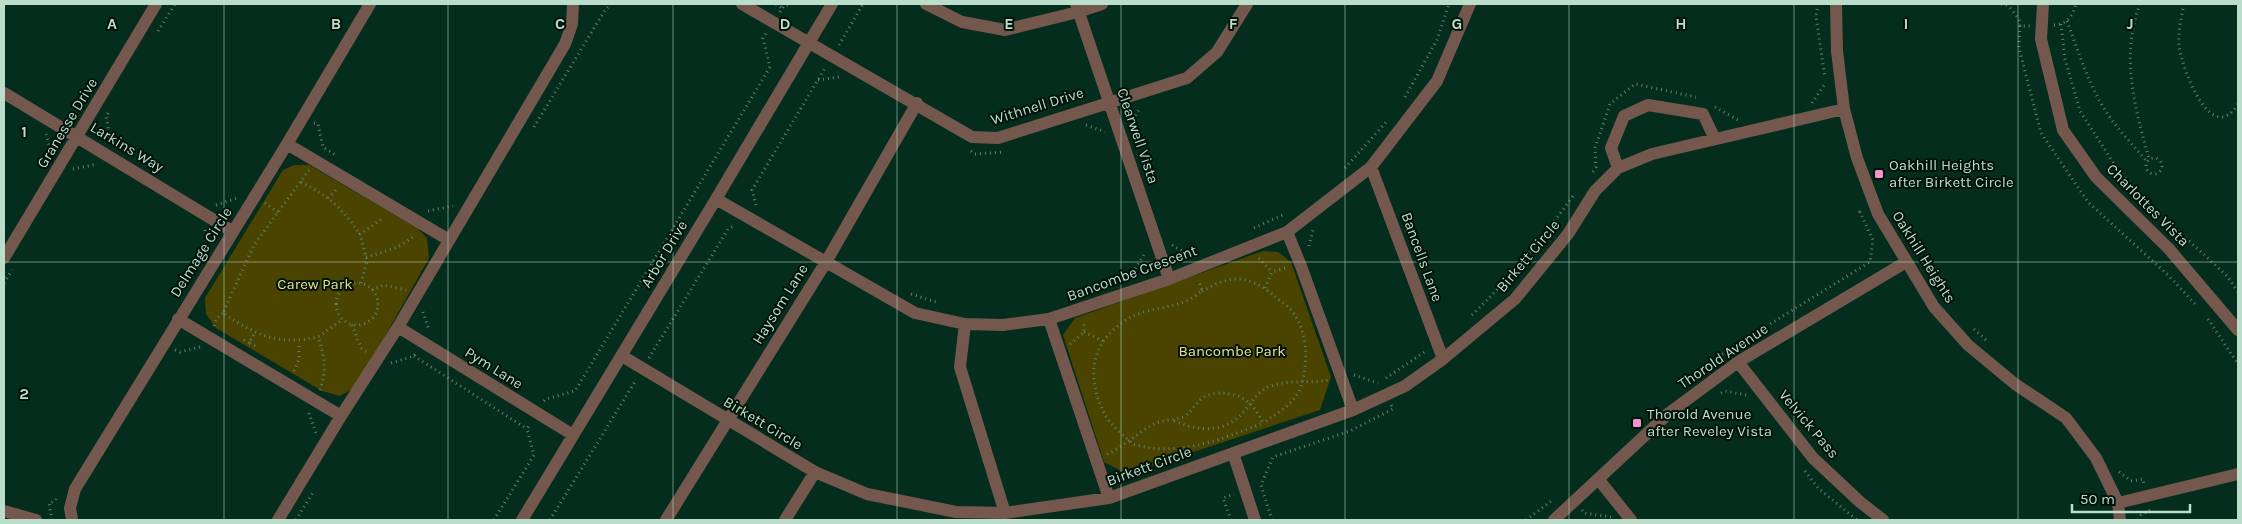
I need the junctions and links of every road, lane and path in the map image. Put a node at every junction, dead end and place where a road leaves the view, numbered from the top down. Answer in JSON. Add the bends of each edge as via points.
{"nodes":[{"id":1,"x":156,"y":4,"type":"edge"},
{"id":2,"x":370,"y":4,"type":"edge"},
{"id":3,"x":573,"y":4,"type":"edge"},
{"id":4,"x":742,"y":4,"type":"edge"},
{"id":5,"x":776,"y":4,"type":"edge"},
{"id":6,"x":791,"y":4,"type":"edge"},
{"id":7,"x":832,"y":4,"type":"edge"},
{"id":8,"x":864,"y":4,"type":"edge"},
{"id":9,"x":926,"y":4,"type":"edge"},
{"id":10,"x":1102,"y":4,"type":"edge"},
{"id":11,"x":1247,"y":4,"type":"edge"},
{"id":12,"x":1449,"y":4,"type":"edge"},
{"id":13,"x":1470,"y":4,"type":"edge"},
{"id":14,"x":1836,"y":4,"type":"edge"},
{"id":15,"x":2001,"y":4,"type":"edge"},
{"id":16,"x":2043,"y":4,"type":"edge"},
{"id":17,"x":2140,"y":4,"type":"edge"},
{"id":18,"x":2184,"y":4,"type":"edge"},
{"id":19,"x":2007,"y":5,"type":"dead end"},
{"id":20,"x":782,"y":8,"type":"junction"},
{"id":21,"x":1077,"y":8,"type":"edge"},
{"id":22,"x":2067,"y":21,"type":"dead end"},
{"id":23,"x":774,"y":22,"type":"junction"},
{"id":24,"x":2061,"y":24,"type":"dead end"},
{"id":25,"x":808,"y":41,"type":"junction"},
{"id":26,"x":833,"y":55,"type":"junction"},
{"id":27,"x":4,"y":93,"type":"edge"},
{"id":28,"x":1109,"y":101,"type":"junction"},
{"id":29,"x":917,"y":104,"type":"junction"},
{"id":30,"x":1142,"y":104,"type":"dead end"},
{"id":31,"x":2238,"y":104,"type":"edge"},
{"id":32,"x":1401,"y":105,"type":"dead end"},
{"id":33,"x":1844,"y":109,"type":"junction"},
{"id":34,"x":1388,"y":119,"type":"dead end"},
{"id":35,"x":313,"y":123,"type":"dead end"},
{"id":36,"x":1130,"y":125,"type":"dead end"},
{"id":37,"x":45,"y":131,"type":"dead end"},
{"id":38,"x":78,"y":137,"type":"junction"},
{"id":39,"x":1715,"y":139,"type":"junction"},
{"id":40,"x":287,"y":144,"type":"junction"},
{"id":41,"x":323,"y":147,"type":"junction"},
{"id":42,"x":2146,"y":148,"type":"junction"},
{"id":43,"x":2147,"y":154,"type":"junction"},
{"id":44,"x":2142,"y":156,"type":"junction"},
{"id":45,"x":339,"y":157,"type":"dead end"},
{"id":46,"x":2154,"y":158,"type":"junction"},
{"id":47,"x":315,"y":161,"type":"junction"},
{"id":48,"x":2148,"y":161,"type":"junction"},
{"id":49,"x":67,"y":166,"type":"junction"},
{"id":50,"x":1372,"y":167,"type":"junction"},
{"id":51,"x":1618,"y":168,"type":"junction"},
{"id":52,"x":1343,"y":170,"type":"dead end"},
{"id":53,"x":301,"y":182,"type":"junction"},
{"id":54,"x":344,"y":190,"type":"dead end"},
{"id":55,"x":328,"y":198,"type":"junction"},
{"id":56,"x":716,"y":199,"type":"junction"},
{"id":57,"x":421,"y":206,"type":"dead end"},
{"id":58,"x":1875,"y":207,"type":"junction"},
{"id":59,"x":458,"y":209,"type":"dead end"},
{"id":60,"x":1293,"y":209,"type":"dead end"},
{"id":61,"x":764,"y":210,"type":"dead end"},
{"id":62,"x":429,"y":211,"type":"junction"},
{"id":63,"x":382,"y":219,"type":"dead end"},
{"id":64,"x":422,"y":225,"type":"junction"},
{"id":65,"x":232,"y":231,"type":"junction"},
{"id":66,"x":1247,"y":232,"type":"dead end"},
{"id":67,"x":1287,"y":232,"type":"junction"},
{"id":68,"x":360,"y":234,"type":"junction"},
{"id":69,"x":1156,"y":239,"type":"junction"},
{"id":70,"x":449,"y":240,"type":"junction"},
{"id":71,"x":366,"y":257,"type":"junction"},
{"id":72,"x":4,"y":258,"type":"edge"},
{"id":73,"x":826,"y":262,"type":"junction"},
{"id":74,"x":1906,"y":262,"type":"junction"},
{"id":75,"x":1300,"y":263,"type":"junction"},
{"id":76,"x":1195,"y":268,"type":"junction"},
{"id":77,"x":1169,"y":278,"type":"junction"},
{"id":78,"x":1122,"y":280,"type":"dead end"},
{"id":79,"x":361,"y":283,"type":"junction"},
{"id":80,"x":1265,"y":288,"type":"junction"},
{"id":81,"x":372,"y":290,"type":"junction"},
{"id":82,"x":408,"y":290,"type":"dead end"},
{"id":83,"x":1202,"y":290,"type":"junction"},
{"id":84,"x":904,"y":291,"type":"dead end"},
{"id":85,"x":2238,"y":292,"type":"edge"},
{"id":86,"x":937,"y":302,"type":"dead end"},
{"id":87,"x":1082,"y":308,"type":"junction"},
{"id":88,"x":178,"y":319,"type":"junction"},
{"id":89,"x":1048,"y":319,"type":"junction"},
{"id":90,"x":342,"y":320,"type":"junction"},
{"id":91,"x":965,"y":324,"type":"junction"},
{"id":92,"x":398,"y":327,"type":"junction"},
{"id":93,"x":1973,"y":328,"type":"dead end"},
{"id":94,"x":2238,"y":330,"type":"edge"},
{"id":95,"x":1084,"y":332,"type":"junction"},
{"id":96,"x":255,"y":333,"type":"junction"},
{"id":97,"x":318,"y":338,"type":"junction"},
{"id":98,"x":1746,"y":339,"type":"dead end"},
{"id":99,"x":244,"y":340,"type":"dead end"},
{"id":100,"x":1103,"y":341,"type":"junction"},
{"id":101,"x":299,"y":342,"type":"junction"},
{"id":102,"x":164,"y":343,"type":"junction"},
{"id":103,"x":249,"y":343,"type":"junction"},
{"id":104,"x":255,"y":346,"type":"dead end"},
{"id":105,"x":1058,"y":347,"type":"junction"},
{"id":106,"x":1994,"y":347,"type":"dead end"},
{"id":107,"x":204,"y":349,"type":"dead end"},
{"id":108,"x":1730,"y":349,"type":"dead end"},
{"id":109,"x":414,"y":356,"type":"dead end"},
{"id":110,"x":622,"y":356,"type":"junction"},
{"id":111,"x":1443,"y":359,"type":"junction"},
{"id":112,"x":1738,"y":362,"type":"junction"},
{"id":113,"x":1708,"y":365,"type":"dead end"},
{"id":114,"x":294,"y":371,"type":"dead end"},
{"id":115,"x":1353,"y":372,"type":"dead end"},
{"id":116,"x":1341,"y":376,"type":"junction"},
{"id":117,"x":1301,"y":382,"type":"junction"},
{"id":118,"x":1378,"y":383,"type":"dead end"},
{"id":119,"x":1710,"y":383,"type":"junction"},
{"id":120,"x":1385,"y":395,"type":"junction"},
{"id":121,"x":1748,"y":395,"type":"dead end"},
{"id":122,"x":315,"y":401,"type":"junction"},
{"id":123,"x":1250,"y":403,"type":"junction"},
{"id":124,"x":302,"y":409,"type":"dead end"},
{"id":125,"x":1353,"y":410,"type":"junction"},
{"id":126,"x":537,"y":413,"type":"junction"},
{"id":127,"x":310,"y":414,"type":"junction"},
{"id":128,"x":340,"y":416,"type":"junction"},
{"id":129,"x":727,"y":420,"type":"junction"},
{"id":130,"x":1173,"y":421,"type":"junction"},
{"id":131,"x":1263,"y":423,"type":"junction"},
{"id":132,"x":528,"y":429,"type":"junction"},
{"id":133,"x":573,"y":435,"type":"junction"},
{"id":134,"x":327,"y":439,"type":"junction"},
{"id":135,"x":1130,"y":442,"type":"junction"},
{"id":136,"x":1233,"y":453,"type":"junction"},
{"id":137,"x":1096,"y":458,"type":"junction"},
{"id":138,"x":1800,"y":465,"type":"dead end"},
{"id":139,"x":2115,"y":470,"type":"dead end"},
{"id":140,"x":815,"y":472,"type":"junction"},
{"id":141,"x":2238,"y":474,"type":"edge"},
{"id":142,"x":1600,"y":480,"type":"junction"},
{"id":143,"x":2147,"y":496,"type":"junction"},
{"id":144,"x":1109,"y":498,"type":"junction"},
{"id":145,"x":2118,"y":503,"type":"junction"},
{"id":146,"x":51,"y":506,"type":"dead end"},
{"id":147,"x":4,"y":511,"type":"edge"},
{"id":148,"x":1005,"y":513,"type":"junction"},
{"id":149,"x":68,"y":519,"type":"edge"},
{"id":150,"x":36,"y":520,"type":"edge"},
{"id":151,"x":52,"y":520,"type":"edge"},
{"id":152,"x":278,"y":520,"type":"edge"},
{"id":153,"x":494,"y":520,"type":"edge"},
{"id":154,"x":522,"y":520,"type":"edge"},
{"id":155,"x":666,"y":520,"type":"edge"},
{"id":156,"x":786,"y":520,"type":"edge"},
{"id":157,"x":1255,"y":520,"type":"edge"},
{"id":158,"x":1272,"y":520,"type":"edge"},
{"id":159,"x":1554,"y":520,"type":"edge"},
{"id":160,"x":1631,"y":520,"type":"edge"},
{"id":161,"x":1857,"y":520,"type":"edge"},
{"id":162,"x":1883,"y":520,"type":"edge"},
{"id":163,"x":2120,"y":520,"type":"edge"},
{"id":164,"x":2138,"y":520,"type":"edge"}],
"edges":[{"from":1,"to":38,"type":"street","name":"Granesse Drive"},
{"from":2,"to":40,"type":"street","name":"Delmage Circle"},
{"from":3,"to":70,"type":"street","via":[[572,24],[565,44]]},
{"from":4,"to":23,"type":"street","name":"Withnell Drive"},
{"from":5,"to":20,"type":"path"},
{"from":6,"to":20,"type":"path"},
{"from":7,"to":25,"type":"street","name":"Arbor Drive"},
{"from":8,"to":26,"type":"path"},
{"from":9,"to":21,"type":"street","via":[[962,22],[1005,30]]},
{"from":10,"to":21,"type":"street"},
{"from":11,"to":28,"type":"street","name":"Withnell Drive","via":[[1217,52],[1187,78]]},
{"from":12,"to":32,"type":"path","via":[[1437,40]]},
{"from":13,"to":50,"type":"street","name":"Bancombe Crescent","via":[[1437,81]]},
{"from":14,"to":33,"type":"street","name":"Oakhill Heights","via":[[1837,51]]},
{"from":15,"to":19,"type":"path"},
{"from":16,"to":94,"type":"street","name":"Charlottes Vista","via":[[2041,40],[2063,130],[2096,177],[2169,249]]},
{"from":17,"to":42,"type":"path","via":[[2130,67],[2131,91]]},
{"from":18,"to":31,"type":"path","via":[[2179,30],[2180,47],[2199,99],[2210,114],[2218,117],[2229,115]]},
{"from":20,"to":23,"type":"path"},
{"from":21,"to":28,"type":"street","name":"Clearwell Vista"},
{"from":22,"to":44,"type":"path","via":[[2099,100]]},
{"from":23,"to":25,"type":"street","name":"Withnell Drive"},
{"from":23,"to":126,"type":"path","via":[[763,38],[770,67],[575,391],[546,399]]},
{"from":24,"to":85,"type":"path","via":[[2064,59],[2080,111],[2118,170],[2227,276]]},
{"from":25,"to":26,"type":"street","name":"Withnell Drive"},
{"from":25,"to":56,"type":"street","name":"Arbor Drive"},
{"from":26,"to":29,"type":"street","name":"Withnell Drive"},
{"from":26,"to":61,"type":"path","via":[[752,190],[756,205]]},
{"from":27,"to":38,"type":"street","name":"Larkins Way"},
{"from":28,"to":29,"type":"street","name":"Withnell Drive","via":[[998,138],[972,137]]},
{"from":28,"to":69,"type":"street","name":"Clearwell Vista"},
{"from":29,"to":73,"type":"street","name":"Haysom Lane"},
{"from":30,"to":36,"type":"path"},
{"from":33,"to":39,"type":"street","name":"Birkett Circle"},
{"from":33,"to":58,"type":"street","name":"Oakhill Heights"},
{"from":34,"to":52,"type":"path"},
{"from":35,"to":41,"type":"path","via":[[318,124]]},
{"from":37,"to":49,"type":"path","via":[[52,156]]},
{"from":38,"to":49,"type":"street","name":"Granesse Drive"},
{"from":38,"to":65,"type":"street","name":"Larkins Way"},
{"from":39,"to":51,"type":"street","name":"Birkett Circle","via":[[1652,154]]},
{"from":39,"to":51,"type":"street","via":[[1703,114],[1648,105],[1624,116],[1611,148]]},
{"from":40,"to":47,"type":"street"},
{"from":40,"to":65,"type":"street","name":"Delmage Circle"},
{"from":41,"to":45,"type":"path"},
{"from":41,"to":47,"type":"path"},
{"from":42,"to":43,"type":"path"},
{"from":42,"to":44,"type":"path","via":[[2146,156]]},
{"from":43,"to":46,"type":"path"},
{"from":43,"to":48,"type":"path"},
{"from":44,"to":48,"type":"path"},
{"from":46,"to":48,"type":"path"},
{"from":46,"to":48,"type":"path","via":[[2161,164],[2157,173],[2148,171]]},
{"from":47,"to":53,"type":"path"},
{"from":47,"to":64,"type":"street"},
{"from":49,"to":72,"type":"street","name":"Granesse Drive"},
{"from":50,"to":67,"type":"street","name":"Bancombe Crescent"},
{"from":50,"to":111,"type":"street","name":"Bancells Lane"},
{"from":51,"to":111,"type":"street","name":"Birkett Circle","via":[[1595,191],[1568,234],[1515,299]]},
{"from":53,"to":55,"type":"path"},
{"from":53,"to":96,"type":"path","via":[[254,245],[223,313]]},
{"from":54,"to":55,"type":"path","via":[[338,187]]},
{"from":55,"to":68,"type":"path","via":[[343,210]]},
{"from":56,"to":73,"type":"street","name":"Bancombe Crescent"},
{"from":56,"to":110,"type":"street","name":"Arbor Drive"},
{"from":57,"to":62,"type":"path"},
{"from":58,"to":74,"type":"street","name":"Oakhill Heights"},
{"from":58,"to":98,"type":"path","via":[[1860,212],[1873,240],[1870,262]]},
{"from":59,"to":62,"type":"path","via":[[454,206]]},
{"from":60,"to":66,"type":"path"},
{"from":62,"to":64,"type":"path"},
{"from":63,"to":68,"type":"path"},
{"from":64,"to":70,"type":"street"},
{"from":64,"to":71,"type":"path","via":[[407,242],[387,252]]},
{"from":65,"to":88,"type":"street","name":"Delmage Circle"},
{"from":67,"to":75,"type":"street"},
{"from":67,"to":76,"type":"street","name":"Bancombe Crescent"},
{"from":68,"to":71,"type":"path"},
{"from":69,"to":76,"type":"path","via":[[1168,235],[1172,246],[1191,254]]},
{"from":69,"to":77,"type":"street","name":"Clearwell Vista"},
{"from":69,"to":78,"type":"path","via":[[1142,244],[1146,252],[1131,277]]},
{"from":70,"to":92,"type":"street"},
{"from":71,"to":79,"type":"path"},
{"from":73,"to":91,"type":"street","name":"Bancombe Crescent","via":[[915,313]]},
{"from":73,"to":129,"type":"street","name":"Haysom Lane"},
{"from":74,"to":112,"type":"street","name":"Thorold Avenue"},
{"from":74,"to":145,"type":"street","name":"Oakhill Heights","via":[[1934,308],[1968,345],[2015,384],[2066,418],[2096,458]]},
{"from":75,"to":80,"type":"path","via":[[1272,272]]},
{"from":75,"to":116,"type":"street"},
{"from":76,"to":77,"type":"street","name":"Bancombe Crescent"},
{"from":76,"to":83,"type":"path"},
{"from":77,"to":87,"type":"street","name":"Bancombe Crescent"},
{"from":79,"to":81,"type":"path"},
{"from":79,"to":90,"type":"path","via":[[348,285],[338,294],[336,308]]},
{"from":80,"to":83,"type":"path","via":[[1235,279]]},
{"from":80,"to":117,"type":"path","via":[[1288,307],[1302,329],[1305,342]]},
{"from":81,"to":82,"type":"path","via":[[384,285]]},
{"from":81,"to":90,"type":"path","via":[[378,309],[371,321],[358,326]]},
{"from":83,"to":100,"type":"path","via":[[1187,301],[1148,310],[1130,318]]},
{"from":84,"to":86,"type":"path"},
{"from":87,"to":89,"type":"street","name":"Bancombe Crescent"},
{"from":87,"to":95,"type":"path"},
{"from":88,"to":102,"type":"street","name":"Delmage Circle"},
{"from":88,"to":122,"type":"street"},
{"from":89,"to":91,"type":"street","name":"Bancombe Crescent","via":[[1003,325]]},
{"from":89,"to":105,"type":"street"},
{"from":90,"to":97,"type":"path"},
{"from":91,"to":148,"type":"street","via":[[960,367]]},
{"from":92,"to":126,"type":"street","name":"Pym Lane"},
{"from":92,"to":128,"type":"street"},
{"from":93,"to":106,"type":"path"},
{"from":95,"to":100,"type":"path"},
{"from":95,"to":105,"type":"path","via":[[1071,343]]},
{"from":96,"to":101,"type":"path"},
{"from":96,"to":103,"type":"path"},
{"from":97,"to":101,"type":"path"},
{"from":97,"to":122,"type":"path","via":[[325,357],[325,375]]},
{"from":99,"to":103,"type":"path"},
{"from":100,"to":135,"type":"path","via":[[1092,378],[1105,414]]},
{"from":101,"to":114,"type":"path","via":[[299,360]]},
{"from":102,"to":107,"type":"path","via":[[180,352],[202,346]]},
{"from":102,"to":149,"type":"street","name":"Delmage Circle","via":[[74,489]]},
{"from":103,"to":104,"type":"path"},
{"from":105,"to":137,"type":"street"},
{"from":108,"to":113,"type":"path"},
{"from":109,"to":132,"type":"path"},
{"from":110,"to":129,"type":"street","name":"Birkett Circle"},
{"from":110,"to":133,"type":"street","name":"Arbor Drive"},
{"from":111,"to":120,"type":"street","name":"Birkett Circle","via":[[1405,386]]},
{"from":112,"to":119,"type":"street","name":"Thorold Avenue"},
{"from":112,"to":162,"type":"street","name":"Velvick Pass","via":[[1813,458]]},
{"from":115,"to":116,"type":"path"},
{"from":116,"to":117,"type":"path","via":[[1321,382]]},
{"from":116,"to":125,"type":"street"},
{"from":117,"to":123,"type":"path","via":[[1262,390]]},
{"from":117,"to":131,"type":"path","via":[[1290,403]]},
{"from":118,"to":120,"type":"path"},
{"from":119,"to":121,"type":"path","via":[[1718,394],[1725,391]]},
{"from":119,"to":142,"type":"street","name":"Thorold Avenue","via":[[1669,413]]},
{"from":120,"to":125,"type":"street","name":"Birkett Circle"},
{"from":120,"to":158,"type":"path","via":[[1393,409],[1350,431],[1273,457],[1261,485]]},
{"from":122,"to":127,"type":"path"},
{"from":122,"to":128,"type":"street"},
{"from":123,"to":130,"type":"path","via":[[1237,419],[1216,429],[1190,428]]},
{"from":123,"to":130,"type":"path","via":[[1233,394],[1219,393],[1207,396],[1191,411]]},
{"from":123,"to":131,"type":"path"},
{"from":124,"to":127,"type":"path"},
{"from":125,"to":136,"type":"street","name":"Birkett Circle"},
{"from":126,"to":132,"type":"path"},
{"from":126,"to":133,"type":"street","name":"Pym Lane"},
{"from":127,"to":134,"type":"path","via":[[315,432]]},
{"from":128,"to":134,"type":"street"},
{"from":129,"to":140,"type":"street","name":"Birkett Circle"},
{"from":129,"to":155,"type":"street","name":"Haysom Lane"},
{"from":130,"to":135,"type":"path","via":[[1158,422]]},
{"from":131,"to":135,"type":"path","via":[[1207,444],[1162,450]]},
{"from":132,"to":153,"type":"path","via":[[534,455]]},
{"from":133,"to":154,"type":"street","name":"Arbor Drive"},
{"from":134,"to":152,"type":"street"},
{"from":135,"to":137,"type":"path"},
{"from":136,"to":144,"type":"street","name":"Birkett Circle"},
{"from":136,"to":157,"type":"street"},
{"from":137,"to":144,"type":"street"},
{"from":138,"to":161,"type":"path","via":[[1818,488]]},
{"from":139,"to":143,"type":"path","via":[[2131,481],[2143,479]]},
{"from":140,"to":148,"type":"street","name":"Birkett Circle","via":[[867,494],[956,512]]},
{"from":140,"to":156,"type":"street"},
{"from":141,"to":143,"type":"street"},
{"from":142,"to":159,"type":"street","name":"Thorold Avenue"},
{"from":142,"to":160,"type":"street"},
{"from":143,"to":145,"type":"street"},
{"from":143,"to":164,"type":"path","via":[[2150,511]]},
{"from":144,"to":148,"type":"street","name":"Birkett Circle"},
{"from":145,"to":163,"type":"street","name":"Oakhill Heights"},
{"from":146,"to":151,"type":"path"},
{"from":147,"to":150,"type":"street"}]}
